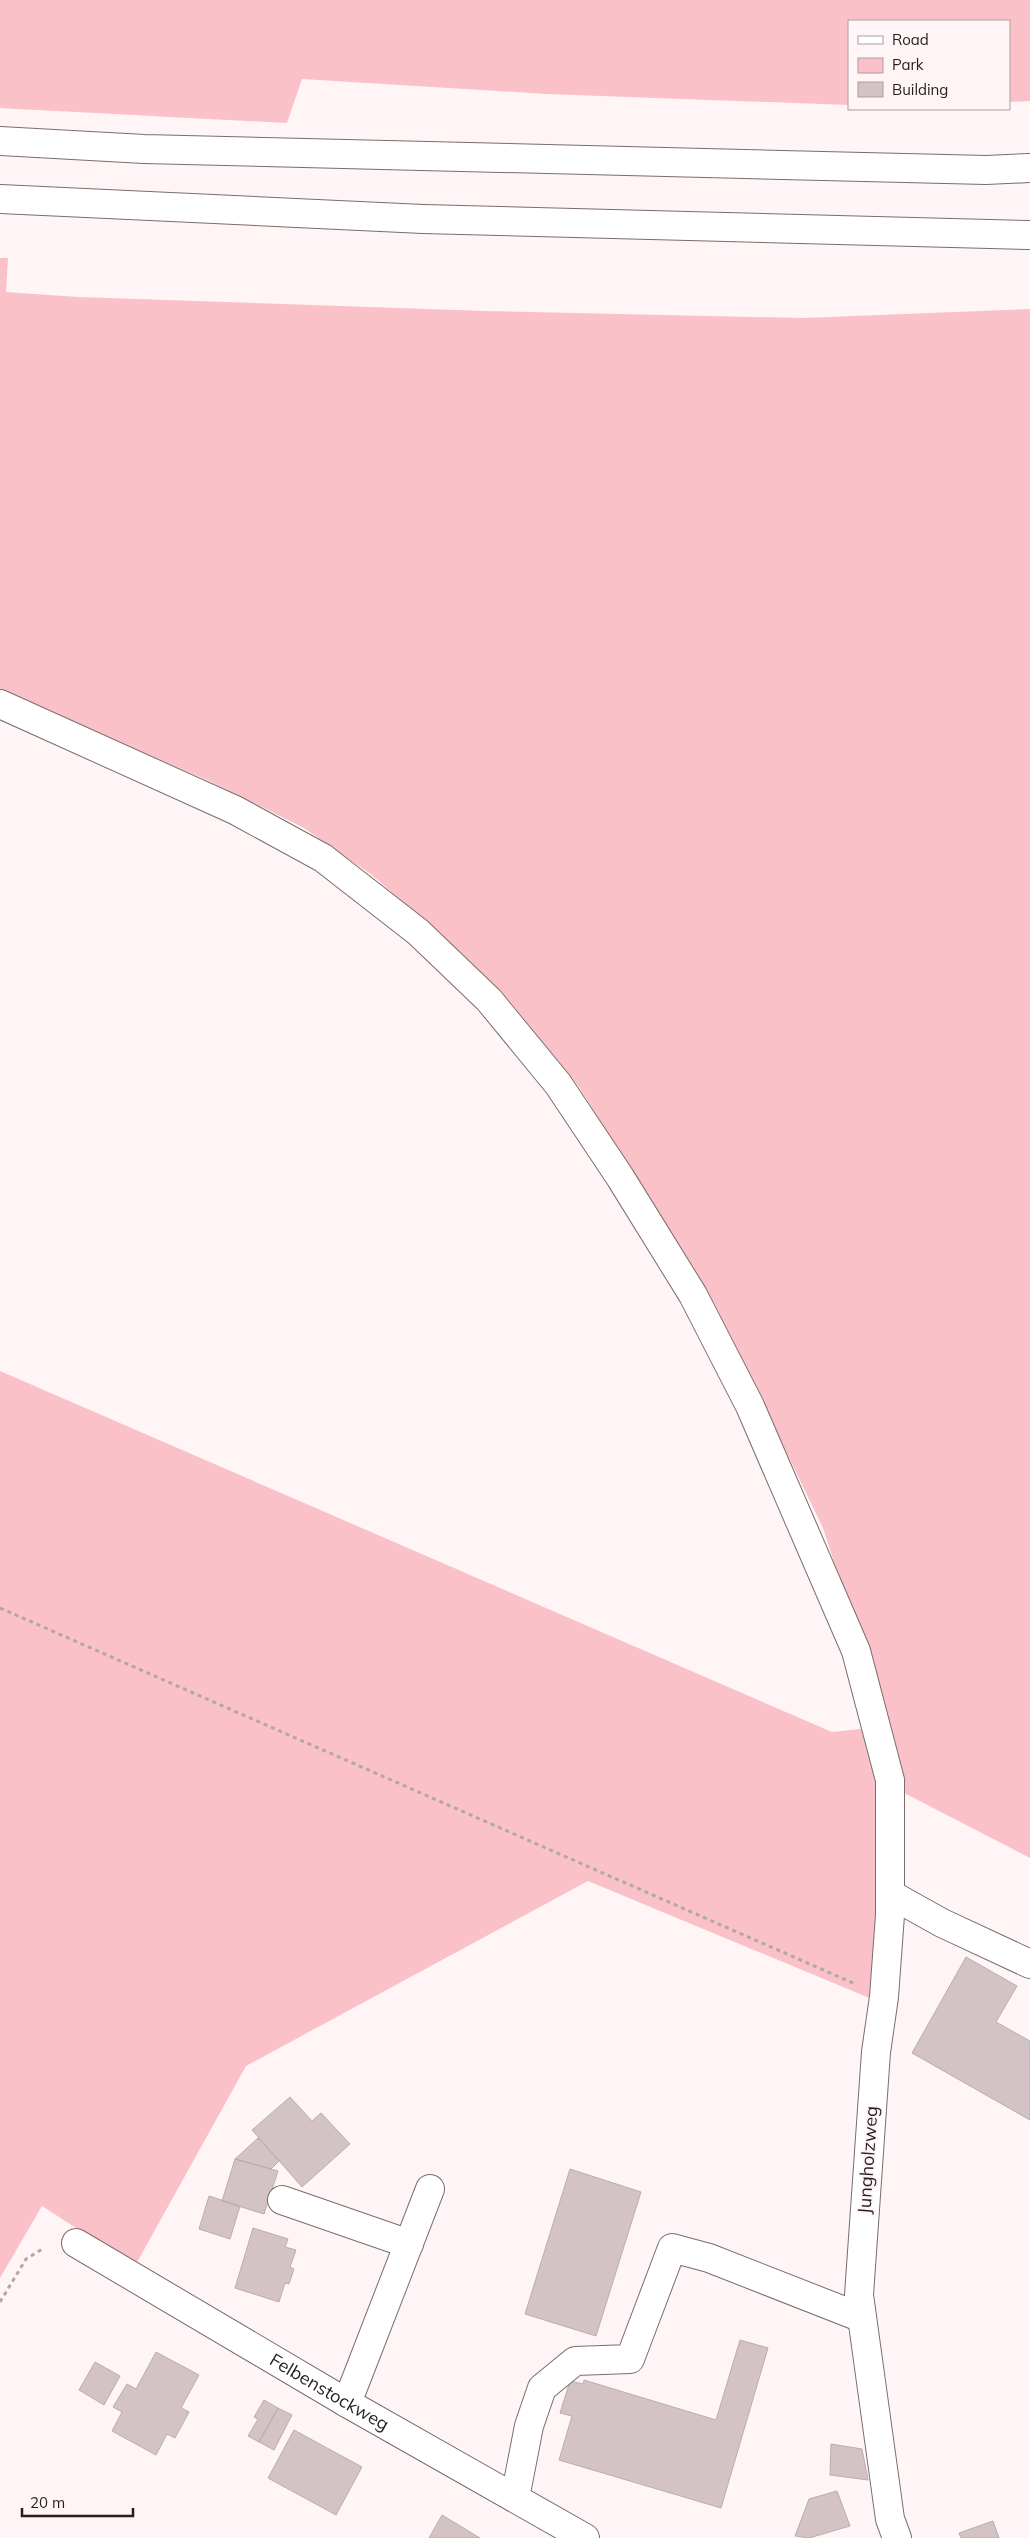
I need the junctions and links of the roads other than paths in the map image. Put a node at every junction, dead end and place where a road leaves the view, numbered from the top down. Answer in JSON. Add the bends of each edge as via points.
{"nodes":[{"id":1,"x":0,"y":141,"type":"edge"},
{"id":2,"x":1030,"y":168,"type":"edge"},
{"id":3,"x":0,"y":199,"type":"edge"},
{"id":4,"x":1030,"y":235,"type":"edge"},
{"id":5,"x":0,"y":704,"type":"edge"},
{"id":6,"x":890,"y":1894,"type":"junction"},
{"id":7,"x":1030,"y":1964,"type":"edge"},
{"id":8,"x":430,"y":2189,"type":"dead end"},
{"id":9,"x":282,"y":2200,"type":"dead end"},
{"id":10,"x":76,"y":2243,"type":"road end"},
{"id":11,"x":409,"y":2244,"type":"junction"},
{"id":12,"x":862,"y":2318,"type":"junction"},
{"id":13,"x":347,"y":2403,"type":"junction"},
{"id":14,"x":515,"y":2498,"type":"junction"},
{"id":15,"x":585,"y":2538,"type":"edge"},
{"id":16,"x":897,"y":2538,"type":"edge"}],
"edges":[{"from":1,"to":2,"type":"main road","via":[[144,149],[986,170]]},
{"from":3,"to":4,"type":"main road","via":[[423,219]]},
{"from":5,"to":6,"type":"main road","name":"Jungholzweg","via":[[235,810],[323,858],[418,932],[489,1000],[558,1084],[692,1295],[750,1406],[856,1651],[890,1780]]},
{"from":6,"to":7,"type":"main road","via":[[942,1923]]},
{"from":6,"to":12,"type":"main road","name":"Jungholzweg","via":[[859,2295]]},
{"from":8,"to":11,"type":"main road"},
{"from":9,"to":11,"type":"main road"},
{"from":10,"to":13,"type":"main road","name":"Felbenstockweg"},
{"from":11,"to":13,"type":"main road"},
{"from":12,"to":14,"type":"main road","via":[[709,2258],[672,2248],[630,2359],[575,2361],[542,2388],[529,2426]]},
{"from":12,"to":16,"type":"main road","name":"Jungholzweg","via":[[890,2519]]},
{"from":13,"to":14,"type":"main road","name":"Felbenstockweg"},
{"from":14,"to":15,"type":"main road","name":"Felbenstockweg"}]}
